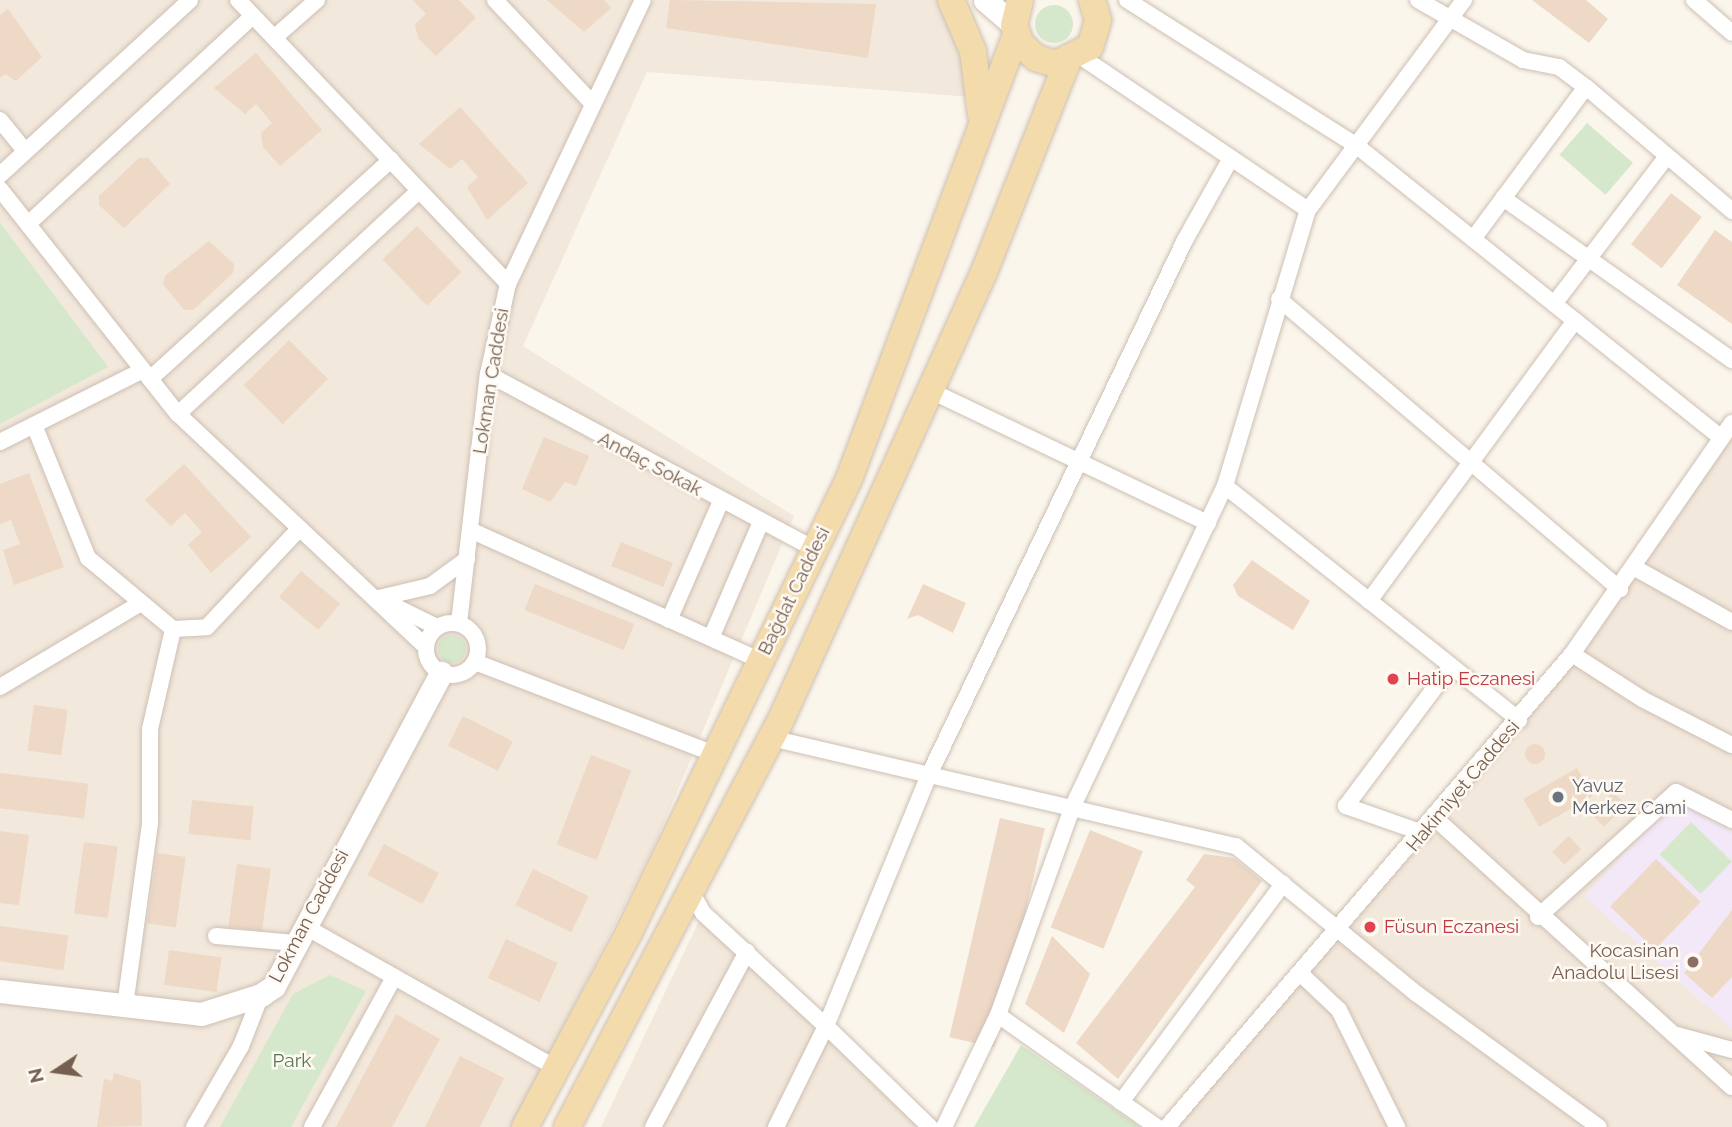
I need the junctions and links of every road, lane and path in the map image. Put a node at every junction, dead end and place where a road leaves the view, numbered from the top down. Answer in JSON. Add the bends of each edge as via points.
{"nodes":[{"id":1,"x":190,"y":0,"type":"edge"},
{"id":2,"x":238,"y":0,"type":"edge"},
{"id":3,"x":317,"y":0,"type":"edge"},
{"id":4,"x":495,"y":0,"type":"edge"},
{"id":5,"x":643,"y":0,"type":"edge"},
{"id":6,"x":951,"y":0,"type":"edge"},
{"id":7,"x":985,"y":0,"type":"edge"},
{"id":8,"x":1127,"y":0,"type":"edge"},
{"id":9,"x":1418,"y":0,"type":"edge"},
{"id":10,"x":1464,"y":0,"type":"edge"},
{"id":11,"x":1694,"y":0,"type":"edge"},
{"id":12,"x":1095,"y":2,"type":"edge"},
{"id":13,"x":253,"y":16,"type":"junction"},
{"id":14,"x":1017,"y":20,"type":"edge"},
{"id":15,"x":1450,"y":20,"type":"junction"},
{"id":16,"x":1732,"y":33,"type":"edge"},
{"id":17,"x":275,"y":37,"type":"junction"},
{"id":18,"x":1073,"y":59,"type":"junction"},
{"id":19,"x":1586,"y":88,"type":"junction"},
{"id":20,"x":592,"y":103,"type":"junction"},
{"id":21,"x":0,"y":120,"type":"edge"},
{"id":22,"x":979,"y":139,"type":"junction"},
{"id":23,"x":1357,"y":146,"type":"junction"},
{"id":24,"x":25,"y":151,"type":"junction"},
{"id":25,"x":1667,"y":156,"type":"junction"},
{"id":26,"x":1231,"y":158,"type":"junction"},
{"id":27,"x":391,"y":160,"type":"junction"},
{"id":28,"x":0,"y":174,"type":"edge"},
{"id":29,"x":0,"y":189,"type":"edge"},
{"id":30,"x":419,"y":191,"type":"junction"},
{"id":31,"x":1503,"y":198,"type":"junction"},
{"id":32,"x":1308,"y":210,"type":"junction"},
{"id":33,"x":1732,"y":211,"type":"edge"},
{"id":34,"x":28,"y":224,"type":"junction"},
{"id":35,"x":1473,"y":239,"type":"junction"},
{"id":36,"x":1589,"y":258,"type":"junction"},
{"id":37,"x":508,"y":284,"type":"junction"},
{"id":38,"x":1279,"y":299,"type":"junction"},
{"id":39,"x":1554,"y":304,"type":"junction"},
{"id":40,"x":1575,"y":321,"type":"junction"},
{"id":41,"x":1732,"y":360,"type":"edge"},
{"id":42,"x":147,"y":374,"type":"junction"},
{"id":43,"x":488,"y":374,"type":"junction"},
{"id":44,"x":931,"y":391,"type":"junction"},
{"id":45,"x":178,"y":414,"type":"junction"},
{"id":46,"x":1732,"y":423,"type":"edge"},
{"id":47,"x":34,"y":425,"type":"junction"},
{"id":48,"x":1723,"y":438,"type":"junction"},
{"id":49,"x":0,"y":442,"type":"edge"},
{"id":50,"x":1078,"y":461,"type":"junction"},
{"id":51,"x":1466,"y":461,"type":"junction"},
{"id":52,"x":1225,"y":486,"type":"junction"},
{"id":53,"x":720,"y":501,"type":"junction"},
{"id":54,"x":761,"y":522,"type":"junction"},
{"id":55,"x":1208,"y":523,"type":"junction"},
{"id":56,"x":470,"y":530,"type":"junction"},
{"id":57,"x":297,"y":531,"type":"junction"},
{"id":58,"x":815,"y":550,"type":"junction"},
{"id":59,"x":467,"y":559,"type":"junction"},
{"id":60,"x":1635,"y":568,"type":"junction"},
{"id":61,"x":1620,"y":589,"type":"junction"},
{"id":62,"x":379,"y":598,"type":"junction"},
{"id":63,"x":1369,"y":601,"type":"junction"},
{"id":64,"x":141,"y":603,"type":"junction"},
{"id":65,"x":669,"y":620,"type":"junction"},
{"id":66,"x":1732,"y":622,"type":"edge"},
{"id":67,"x":459,"y":623,"type":"junction"},
{"id":68,"x":437,"y":627,"type":"junction"},
{"id":69,"x":173,"y":629,"type":"junction"},
{"id":70,"x":711,"y":638,"type":"junction"},
{"id":71,"x":425,"y":646,"type":"junction"},
{"id":72,"x":1572,"y":654,"type":"junction"},
{"id":73,"x":761,"y":661,"type":"junction"},
{"id":74,"x":474,"y":662,"type":"junction"},
{"id":75,"x":1451,"y":666,"type":"junction"},
{"id":76,"x":441,"y":673,"type":"junction"},
{"id":77,"x":0,"y":687,"type":"edge"},
{"id":78,"x":1519,"y":720,"type":"junction"},
{"id":79,"x":771,"y":738,"type":"junction"},
{"id":80,"x":1732,"y":745,"type":"edge"},
{"id":81,"x":715,"y":754,"type":"junction"},
{"id":82,"x":929,"y":775,"type":"junction"},
{"id":83,"x":1072,"y":808,"type":"junction"},
{"id":84,"x":1436,"y":819,"type":"junction"},
{"id":85,"x":1732,"y":820,"type":"edge"},
{"id":86,"x":1423,"y":833,"type":"junction"},
{"id":87,"x":1283,"y":884,"type":"junction"},
{"id":88,"x":692,"y":892,"type":"junction"},
{"id":89,"x":1538,"y":917,"type":"junction"},
{"id":90,"x":1339,"y":930,"type":"junction"},
{"id":91,"x":300,"y":934,"type":"junction"},
{"id":92,"x":216,"y":936,"type":"dead end"},
{"id":93,"x":747,"y":952,"type":"junction"},
{"id":94,"x":1301,"y":974,"type":"junction"},
{"id":95,"x":394,"y":977,"type":"junction"},
{"id":96,"x":0,"y":991,"type":"edge"},
{"id":97,"x":261,"y":995,"type":"junction"},
{"id":98,"x":125,"y":1006,"type":"junction"},
{"id":99,"x":998,"y":1015,"type":"junction"},
{"id":100,"x":827,"y":1026,"type":"junction"},
{"id":101,"x":1671,"y":1033,"type":"junction"},
{"id":102,"x":1732,"y":1050,"type":"edge"},
{"id":103,"x":556,"y":1068,"type":"junction"},
{"id":104,"x":1732,"y":1087,"type":"edge"},
{"id":105,"x":1121,"y":1102,"type":"junction"},
{"id":106,"x":194,"y":1127,"type":"edge"},
{"id":107,"x":312,"y":1127,"type":"edge"},
{"id":108,"x":525,"y":1127,"type":"edge"},
{"id":109,"x":567,"y":1127,"type":"edge"},
{"id":110,"x":653,"y":1127,"type":"edge"},
{"id":111,"x":776,"y":1127,"type":"edge"},
{"id":112,"x":930,"y":1127,"type":"edge"},
{"id":113,"x":944,"y":1127,"type":"edge"},
{"id":114,"x":1157,"y":1127,"type":"edge"},
{"id":115,"x":1167,"y":1127,"type":"edge"},
{"id":116,"x":1397,"y":1127,"type":"edge"},
{"id":117,"x":1599,"y":1127,"type":"edge"}],
"edges":[{"from":1,"to":24,"type":"street"},
{"from":2,"to":13,"type":"street"},
{"from":3,"to":17,"type":"street"},
{"from":4,"to":20,"type":"street"},
{"from":5,"to":20,"type":"street","name":"Lokman Caddesi"},
{"from":6,"to":22,"type":"main road","via":[[978,68]]},
{"from":7,"to":14,"type":"street"},
{"from":8,"to":23,"type":"street"},
{"from":9,"to":15,"type":"street"},
{"from":10,"to":15,"type":"street"},
{"from":11,"to":16,"type":"street"},
{"from":12,"to":18,"type":"main road","name":"Bağdat Caddesi","via":[[1096,34]]},
{"from":13,"to":17,"type":"street"},
{"from":13,"to":34,"type":"street"},
{"from":14,"to":18,"type":"main road","via":[[1036,58]]},
{"from":14,"to":22,"type":"main road","name":"Bağdat Caddesi"},
{"from":15,"to":19,"type":"street","via":[[1523,60],[1559,67]]},
{"from":15,"to":23,"type":"street"},
{"from":17,"to":27,"type":"street"},
{"from":18,"to":26,"type":"street"},
{"from":18,"to":44,"type":"main road","name":"Bağdat Caddesi"},
{"from":19,"to":25,"type":"street"},
{"from":19,"to":31,"type":"street"},
{"from":20,"to":37,"type":"street","name":"Lokman Caddesi"},
{"from":21,"to":24,"type":"street"},
{"from":22,"to":58,"type":"main road","name":"Bağdat Caddesi","via":[[889,382]]},
{"from":23,"to":32,"type":"street"},
{"from":23,"to":35,"type":"street"},
{"from":24,"to":28,"type":"street"},
{"from":25,"to":33,"type":"street"},
{"from":25,"to":36,"type":"street"},
{"from":26,"to":32,"type":"street"},
{"from":26,"to":50,"type":"street"},
{"from":27,"to":30,"type":"street"},
{"from":27,"to":42,"type":"street"},
{"from":29,"to":34,"type":"street"},
{"from":30,"to":37,"type":"street"},
{"from":30,"to":45,"type":"street"},
{"from":31,"to":35,"type":"street"},
{"from":31,"to":36,"type":"street"},
{"from":32,"to":38,"type":"street"},
{"from":34,"to":42,"type":"street"},
{"from":35,"to":39,"type":"street"},
{"from":36,"to":39,"type":"street"},
{"from":36,"to":41,"type":"street"},
{"from":37,"to":43,"type":"street","name":"Lokman Caddesi"},
{"from":38,"to":51,"type":"street"},
{"from":38,"to":52,"type":"street"},
{"from":39,"to":40,"type":"street"},
{"from":40,"to":48,"type":"street"},
{"from":40,"to":51,"type":"street"},
{"from":42,"to":45,"type":"street"},
{"from":42,"to":47,"type":"street"},
{"from":43,"to":53,"type":"street","name":"Andaç Sokak"},
{"from":43,"to":56,"type":"street","name":"Lokman Caddesi"},
{"from":44,"to":50,"type":"street"},
{"from":44,"to":79,"type":"main road","name":"Bağdat Caddesi"},
{"from":45,"to":57,"type":"street"},
{"from":46,"to":48,"type":"street","name":"Hakimiyet Caddesi"},
{"from":47,"to":49,"type":"street"},
{"from":47,"to":64,"type":"street","via":[[88,558]]},
{"from":48,"to":60,"type":"street","name":"Hakimiyet Caddesi"},
{"from":50,"to":55,"type":"street"},
{"from":50,"to":82,"type":"street"},
{"from":51,"to":61,"type":"street"},
{"from":51,"to":63,"type":"street"},
{"from":52,"to":55,"type":"street"},
{"from":52,"to":63,"type":"street"},
{"from":53,"to":54,"type":"street","name":"Andaç Sokak"},
{"from":53,"to":65,"type":"street"},
{"from":54,"to":58,"type":"street","name":"Andaç Sokak"},
{"from":54,"to":70,"type":"street"},
{"from":55,"to":83,"type":"street"},
{"from":56,"to":59,"type":"street","name":"Lokman Caddesi"},
{"from":56,"to":65,"type":"street"},
{"from":57,"to":62,"type":"street"},
{"from":57,"to":69,"type":"street","via":[[207,627]]},
{"from":58,"to":73,"type":"main road","name":"Bağdat Caddesi"},
{"from":59,"to":62,"type":"street","via":[[430,586]]},
{"from":59,"to":67,"type":"street","name":"Lokman Caddesi"},
{"from":60,"to":61,"type":"street","name":"Hakimiyet Caddesi"},
{"from":60,"to":66,"type":"street"},
{"from":61,"to":72,"type":"street","name":"Hakimiyet Caddesi"},
{"from":62,"to":68,"type":"street"},
{"from":62,"to":71,"type":"street"},
{"from":63,"to":75,"type":"street"},
{"from":64,"to":69,"type":"street"},
{"from":64,"to":77,"type":"street"},
{"from":65,"to":70,"type":"street"},
{"from":67,"to":68,"type":"street"},
{"from":67,"to":74,"type":"street","via":[[476,638]]},
{"from":68,"to":71,"type":"street"},
{"from":69,"to":98,"type":"street","via":[[150,729],[150,823]]},
{"from":70,"to":73,"type":"street"},
{"from":71,"to":76,"type":"street","via":[[428,660]]},
{"from":72,"to":78,"type":"street","name":"Hakimiyet Caddesi"},
{"from":72,"to":80,"type":"street","via":[[1642,699]]},
{"from":73,"to":81,"type":"main road","name":"Bağdat Caddesi"},
{"from":74,"to":76,"type":"street","via":[[460,674]]},
{"from":74,"to":81,"type":"street"},
{"from":75,"to":78,"type":"street"},
{"from":75,"to":86,"type":"street","via":[[1346,806]]},
{"from":76,"to":91,"type":"street","name":"Lokman Caddesi"},
{"from":78,"to":84,"type":"street","name":"Hakimiyet Caddesi"},
{"from":79,"to":82,"type":"street"},
{"from":79,"to":88,"type":"main road","name":"Bağdat Caddesi"},
{"from":81,"to":103,"type":"main road","name":"Bağdat Caddesi"},
{"from":82,"to":83,"type":"street"},
{"from":82,"to":100,"type":"street"},
{"from":83,"to":87,"type":"street","via":[[1236,846]]},
{"from":83,"to":99,"type":"street"},
{"from":84,"to":86,"type":"street","name":"Hakimiyet Caddesi"},
{"from":84,"to":89,"type":"street"},
{"from":85,"to":89,"type":"street","via":[[1676,792]]},
{"from":86,"to":90,"type":"street","name":"Hakimiyet Caddesi"},
{"from":87,"to":90,"type":"street"},
{"from":87,"to":105,"type":"street"},
{"from":88,"to":93,"type":"street","via":[[703,913]]},
{"from":88,"to":109,"type":"main road","name":"Bağdat Caddesi"},
{"from":89,"to":101,"type":"street"},
{"from":90,"to":94,"type":"street","name":"Hakimiyet Caddesi"},
{"from":90,"to":117,"type":"street"},
{"from":91,"to":92,"type":"street"},
{"from":91,"to":95,"type":"street"},
{"from":91,"to":97,"type":"street","name":"Lokman Caddesi","via":[[274,986]]},
{"from":93,"to":100,"type":"street"},
{"from":93,"to":110,"type":"street"},
{"from":94,"to":115,"type":"street","name":"Hakimiyet Caddesi"},
{"from":94,"to":116,"type":"street","via":[[1339,1010]]},
{"from":95,"to":103,"type":"street"},
{"from":95,"to":107,"type":"street"},
{"from":96,"to":98,"type":"street","name":"Lokman Caddesi"},
{"from":97,"to":98,"type":"street","name":"Lokman Caddesi","via":[[201,1014]]},
{"from":97,"to":106,"type":"street","via":[[241,1046]]},
{"from":99,"to":105,"type":"street"},
{"from":99,"to":113,"type":"street"},
{"from":100,"to":111,"type":"street"},
{"from":100,"to":112,"type":"street"},
{"from":101,"to":102,"type":"street"},
{"from":101,"to":104,"type":"street"},
{"from":103,"to":108,"type":"main road","name":"Bağdat Caddesi"},
{"from":105,"to":114,"type":"street"}]}
